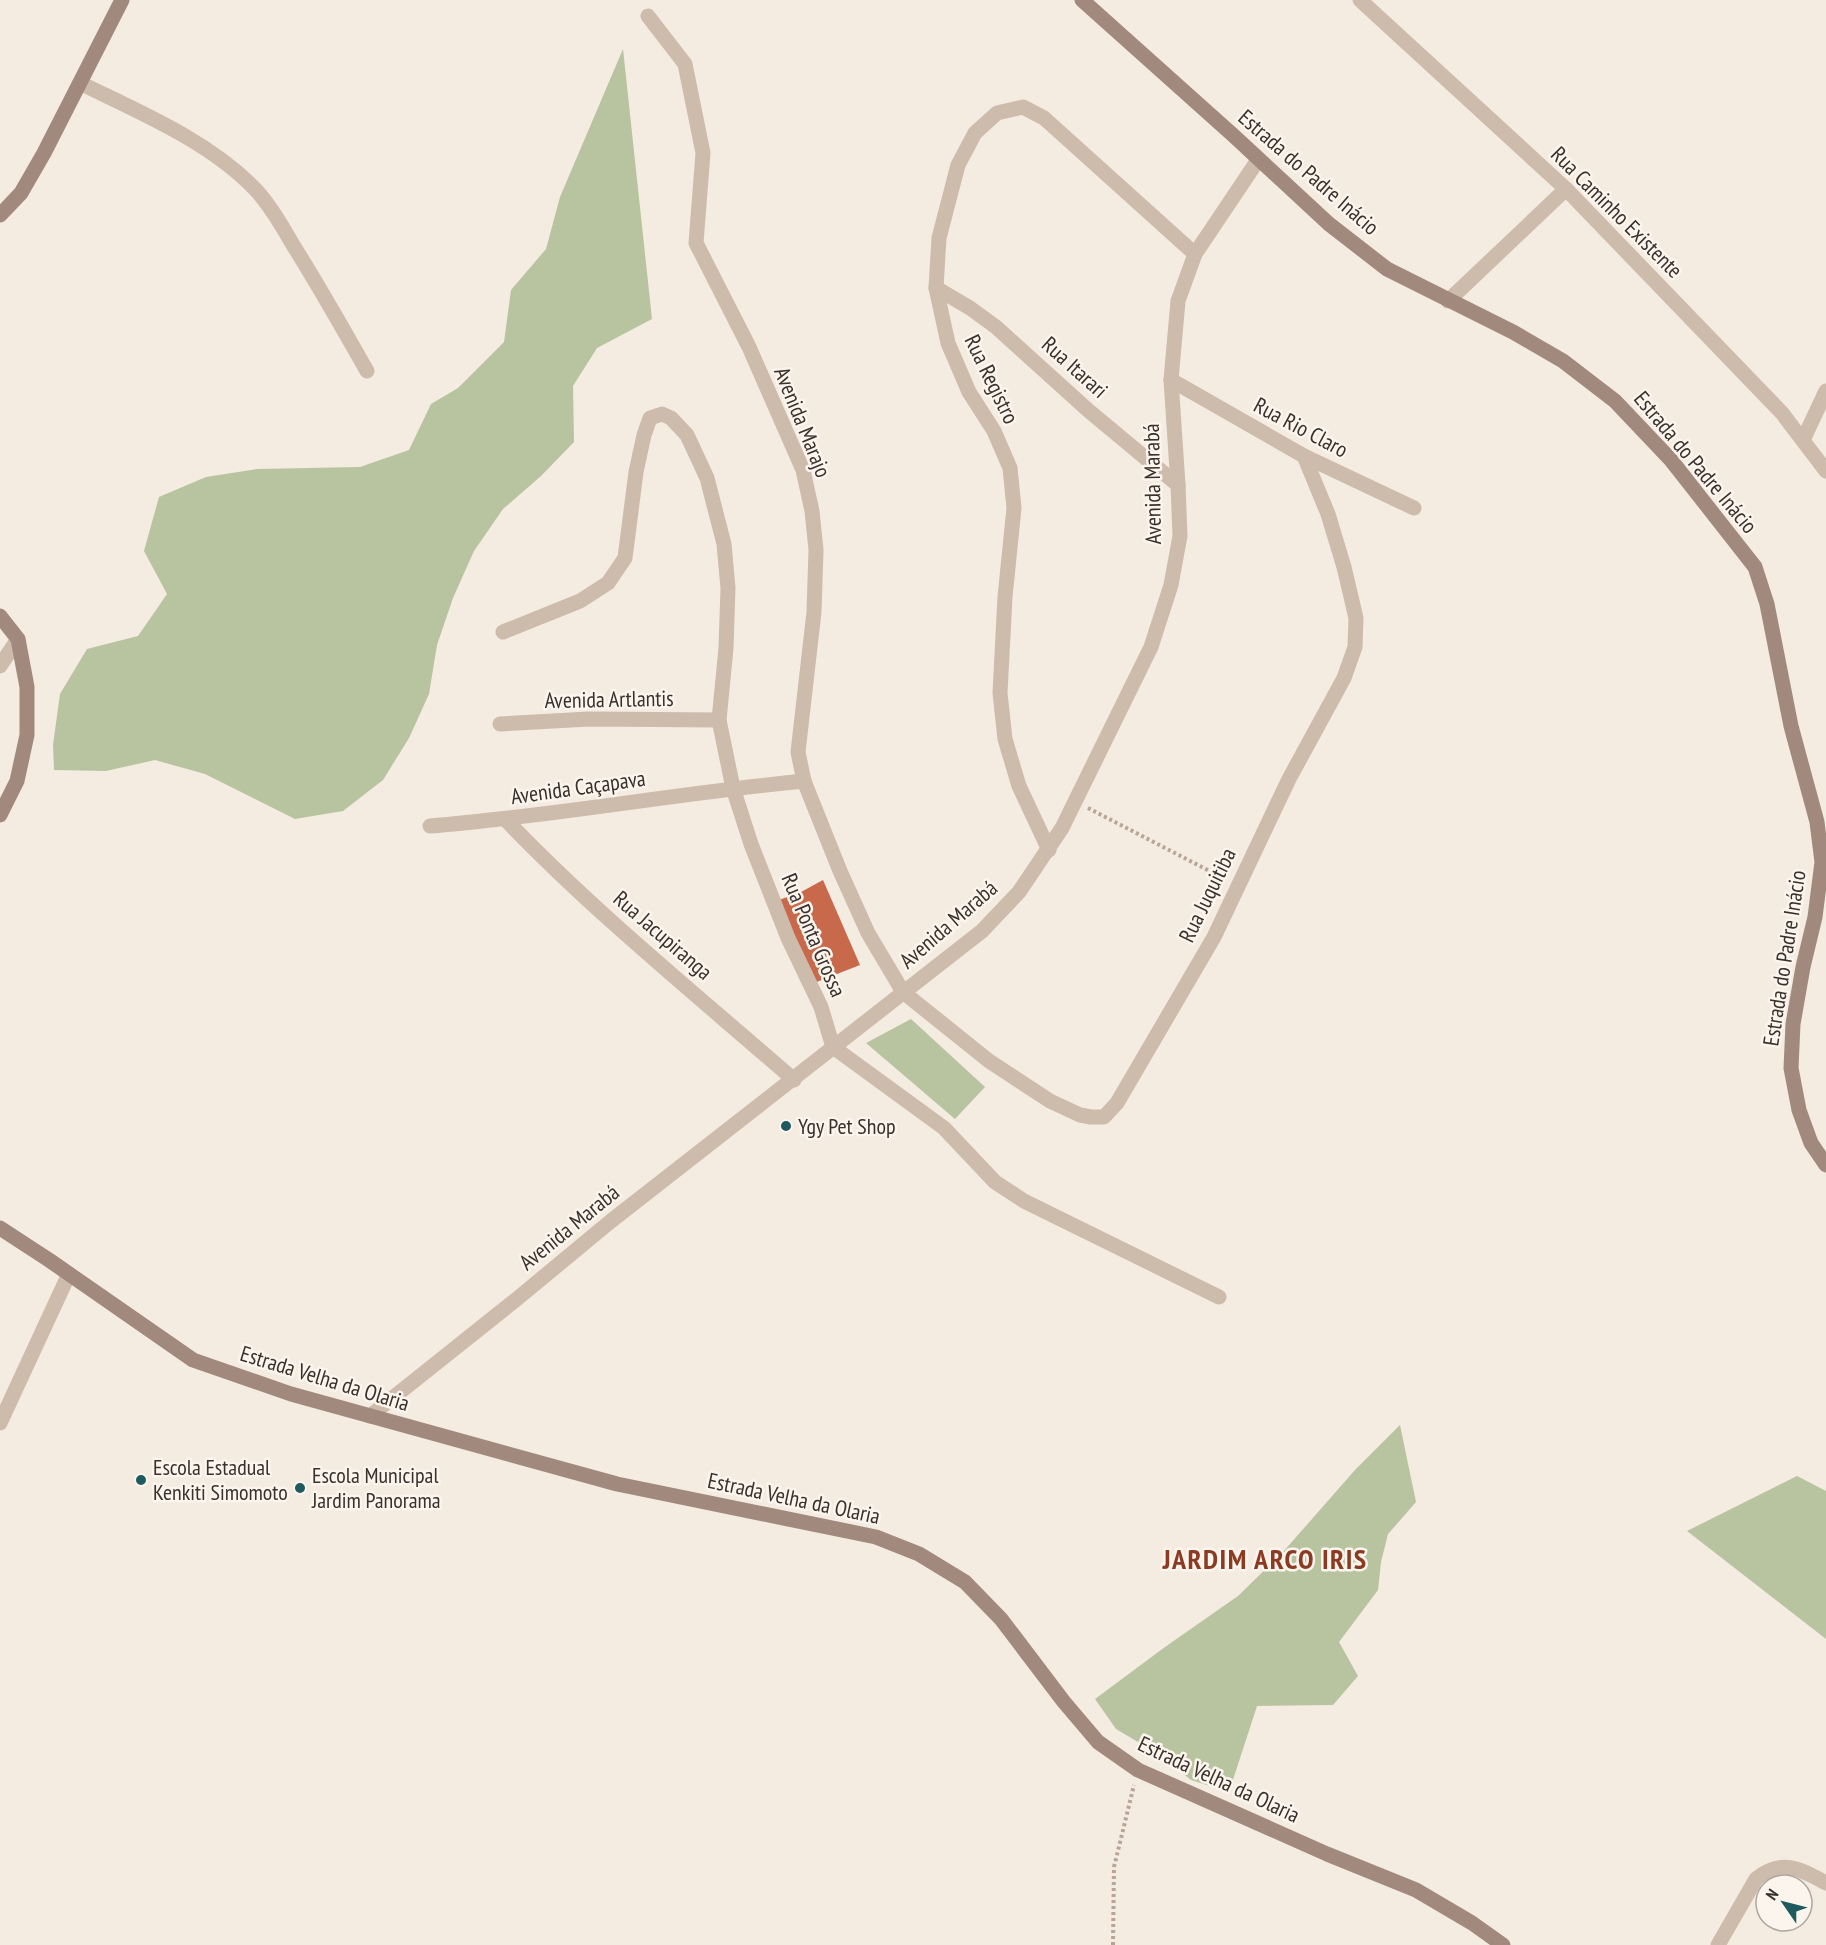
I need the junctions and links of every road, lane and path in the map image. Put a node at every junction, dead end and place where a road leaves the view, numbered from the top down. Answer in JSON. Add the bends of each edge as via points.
{"nodes":[{"id":1,"x":122,"y":0,"type":"edge"},
{"id":2,"x":1082,"y":0,"type":"edge"},
{"id":3,"x":1360,"y":0,"type":"edge"},
{"id":4,"x":648,"y":16,"type":"dead end"},
{"id":5,"x":80,"y":83,"type":"junction"},
{"id":6,"x":1258,"y":160,"type":"junction"},
{"id":7,"x":1566,"y":189,"type":"junction"},
{"id":8,"x":0,"y":215,"type":"edge"},
{"id":9,"x":1195,"y":254,"type":"junction"},
{"id":10,"x":936,"y":288,"type":"junction"},
{"id":11,"x":1448,"y":301,"type":"junction"},
{"id":12,"x":367,"y":371,"type":"dead end"},
{"id":13,"x":1171,"y":380,"type":"junction"},
{"id":14,"x":1826,"y":392,"type":"edge"},
{"id":15,"x":1803,"y":440,"type":"junction"},
{"id":16,"x":1304,"y":456,"type":"junction"},
{"id":17,"x":1826,"y":471,"type":"edge"},
{"id":18,"x":1178,"y":485,"type":"junction"},
{"id":19,"x":1414,"y":508,"type":"dead end"},
{"id":20,"x":0,"y":616,"type":"edge"},
{"id":21,"x":503,"y":632,"type":"dead end"},
{"id":22,"x":18,"y":639,"type":"junction"},
{"id":23,"x":0,"y":666,"type":"edge"},
{"id":24,"x":718,"y":720,"type":"junction"},
{"id":25,"x":500,"y":724,"type":"dead end"},
{"id":26,"x":804,"y":781,"type":"junction"},
{"id":27,"x":733,"y":788,"type":"junction"},
{"id":28,"x":1074,"y":801,"type":"junction"},
{"id":29,"x":0,"y":815,"type":"edge"},
{"id":30,"x":506,"y":820,"type":"junction"},
{"id":31,"x":430,"y":826,"type":"dead end"},
{"id":32,"x":1049,"y":850,"type":"junction"},
{"id":33,"x":1237,"y":885,"type":"junction"},
{"id":34,"x":1820,"y":916,"type":"edge"},
{"id":35,"x":903,"y":992,"type":"junction"},
{"id":36,"x":833,"y":1047,"type":"junction"},
{"id":37,"x":794,"y":1080,"type":"junction"},
{"id":38,"x":1826,"y":1165,"type":"edge"},
{"id":39,"x":0,"y":1228,"type":"edge"},
{"id":40,"x":69,"y":1274,"type":"junction"},
{"id":41,"x":1219,"y":1297,"type":"dead end"},
{"id":42,"x":370,"y":1416,"type":"junction"},
{"id":43,"x":0,"y":1423,"type":"edge"},
{"id":44,"x":1138,"y":1770,"type":"junction"},
{"id":45,"x":1826,"y":1883,"type":"edge"},
{"id":46,"x":1113,"y":1945,"type":"edge"},
{"id":47,"x":1503,"y":1945,"type":"edge"},
{"id":48,"x":1718,"y":1945,"type":"edge"}],
"edges":[{"from":1,"to":5,"type":"street"},
{"from":2,"to":6,"type":"street","name":"Estrada do Padre Inácio"},
{"from":3,"to":7,"type":"street","name":"Rua Caminho Existente"},
{"from":4,"to":26,"type":"street","name":"Avenida Marajo","via":[[685,64],[703,153],[696,243],[749,347],[803,470],[812,511],[816,550],[814,612],[798,752]]},
{"from":5,"to":8,"type":"street","via":[[21,193]]},
{"from":5,"to":12,"type":"street","via":[[160,122],[217,157],[255,189],[322,291]]},
{"from":6,"to":9,"type":"street","name":"Avenida Marabá"},
{"from":6,"to":11,"type":"street","name":"Estrada do Padre Inácio","via":[[1329,224],[1387,269]]},
{"from":7,"to":11,"type":"street"},
{"from":7,"to":15,"type":"street","name":"Rua Caminho Existente","via":[[1782,413]]},
{"from":9,"to":10,"type":"street","name":"Rua Registro","via":[[1044,118],[1023,107],[997,113],[975,133],[958,165],[939,238]]},
{"from":9,"to":13,"type":"street","name":"Avenida Marabá","via":[[1178,301]]},
{"from":10,"to":18,"type":"street","name":"Rua Itarari","via":[[996,327]]},
{"from":10,"to":32,"type":"street","name":"Rua Registro","via":[[948,344],[1010,468],[1014,508],[1000,693],[1005,739],[1019,786]]},
{"from":11,"to":34,"type":"street","name":"Estrada do Padre Inácio","via":[[1563,361],[1615,401],[1671,460],[1755,567],[1817,822],[1822,862]]},
{"from":13,"to":16,"type":"street","name":"Rua Rio Claro"},
{"from":13,"to":18,"type":"street","name":"Avenida Marabá"},
{"from":14,"to":15,"type":"street"},
{"from":15,"to":17,"type":"street","name":"Rua Caminho Existente"},
{"from":16,"to":19,"type":"street","name":"Rua Rio Claro"},
{"from":16,"to":33,"type":"street","name":"Rua Juquitiba","via":[[1344,567],[1356,618],[1355,647],[1344,678]]},
{"from":18,"to":28,"type":"street","name":"Avenida Marabá","via":[[1180,536],[1175,566],[1151,647]]},
{"from":20,"to":22,"type":"street"},
{"from":21,"to":24,"type":"street","name":"Rua Ponta Grossa","via":[[580,601],[608,583],[625,558],[644,435],[650,418],[662,414],[687,435],[708,478],[724,544],[728,588],[726,648]]},
{"from":22,"to":23,"type":"street"},
{"from":22,"to":29,"type":"street","via":[[27,687],[27,735],[17,781]]},
{"from":24,"to":25,"type":"street","name":"Avenida Artlantis","via":[[589,719]]},
{"from":24,"to":27,"type":"street","name":"Rua Ponta Grossa"},
{"from":26,"to":27,"type":"street","name":"Avenida Caçapava"},
{"from":26,"to":35,"type":"street","name":"Avenida Marajo","via":[[868,933]]},
{"from":27,"to":30,"type":"street","name":"Avenida Caçapava"},
{"from":27,"to":36,"type":"street","name":"Rua Ponta Grossa","via":[[755,855],[821,1007]]},
{"from":28,"to":32,"type":"street","name":"Avenida Marabá"},
{"from":28,"to":33,"type":"path"},
{"from":30,"to":31,"type":"street","name":"Avenida Caçapava"},
{"from":30,"to":37,"type":"street","name":"Rua Jacupiranga","via":[[578,891]]},
{"from":32,"to":35,"type":"street","name":"Avenida Marabá","via":[[1019,892],[982,931]]},
{"from":33,"to":35,"type":"street","name":"Rua Juquitiba","via":[[1214,937],[1117,1103],[1104,1117],[1080,1115],[1050,1101],[989,1061]]},
{"from":34,"to":38,"type":"street","name":"Estrada do Padre Inácio","via":[[1803,967],[1793,1024],[1791,1068],[1799,1110],[1811,1143]]},
{"from":35,"to":36,"type":"street","name":"Avenida Marabá"},
{"from":36,"to":37,"type":"street","name":"Avenida Marabá"},
{"from":36,"to":41,"type":"street","via":[[944,1128],[995,1182],[1024,1202]]},
{"from":37,"to":42,"type":"street","name":"Avenida Marabá","via":[[611,1221]]},
{"from":39,"to":40,"type":"street","name":"Estrada Velha da Olaria"},
{"from":40,"to":42,"type":"street","name":"Estrada Velha da Olaria","via":[[193,1360]]},
{"from":40,"to":43,"type":"street"},
{"from":42,"to":44,"type":"street","name":"Estrada Velha da Olaria","via":[[617,1484],[876,1537],[920,1554],[965,1582],[1001,1619],[1098,1742]]},
{"from":44,"to":46,"type":"path","via":[[1114,1867]]},
{"from":44,"to":47,"type":"street","name":"Estrada Velha da Olaria","via":[[1416,1890]]},
{"from":45,"to":48,"type":"street","via":[[1795,1867],[1765,1872],[1756,1879]]}]}
